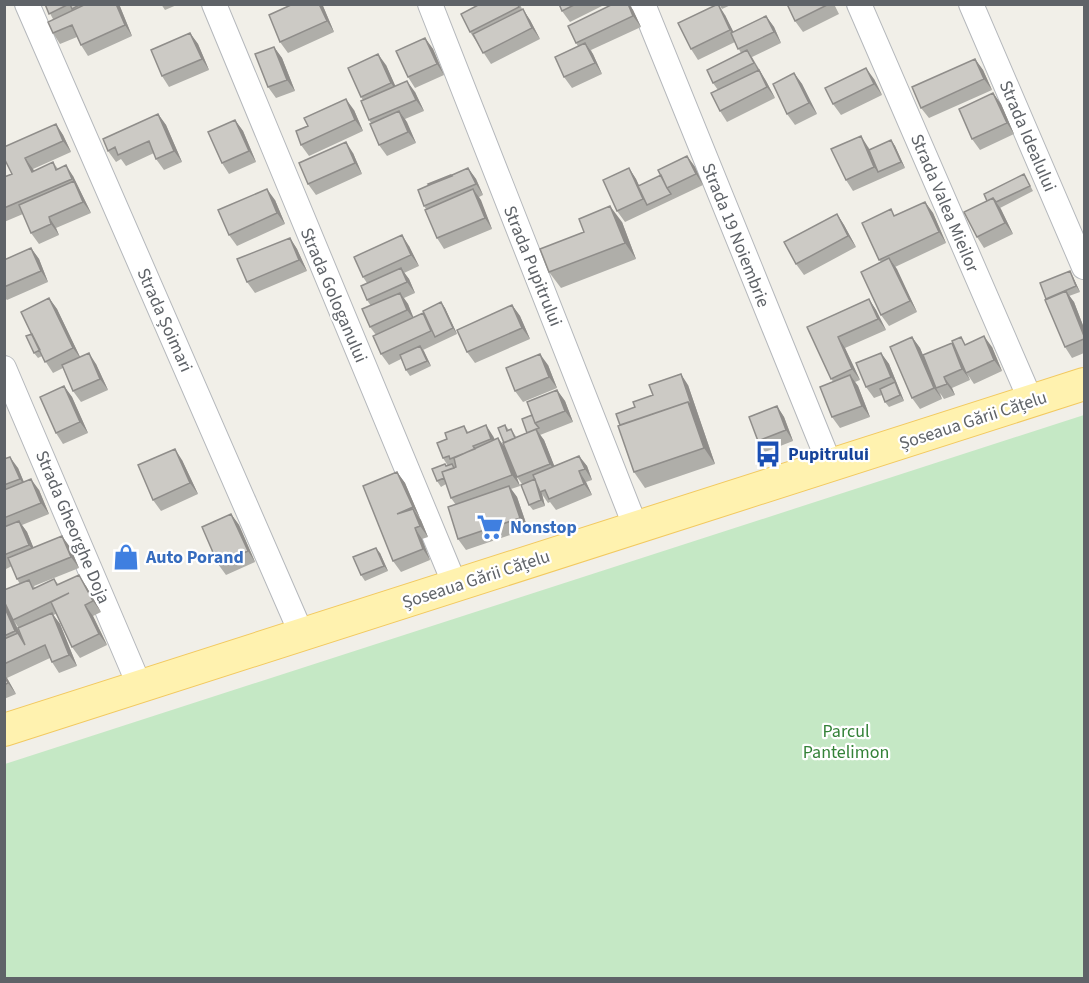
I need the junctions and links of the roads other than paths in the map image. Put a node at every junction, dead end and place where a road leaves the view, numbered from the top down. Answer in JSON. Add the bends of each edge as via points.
{"nodes":[{"id":1,"x":27,"y":4,"type":"edge"},
{"id":2,"x":214,"y":4,"type":"edge"},
{"id":3,"x":430,"y":4,"type":"edge"},
{"id":4,"x":643,"y":4,"type":"edge"},
{"id":5,"x":859,"y":4,"type":"edge"},
{"id":6,"x":971,"y":4,"type":"edge"},
{"id":7,"x":1084,"y":267,"type":"edge"},
{"id":8,"x":4,"y":368,"type":"edge"},
{"id":9,"x":1084,"y":384,"type":"edge"},
{"id":10,"x":1031,"y":401,"type":"junction"},
{"id":11,"x":830,"y":465,"type":"junction"},
{"id":12,"x":636,"y":528,"type":"junction"},
{"id":13,"x":455,"y":585,"type":"junction"},
{"id":14,"x":302,"y":635,"type":"junction"},
{"id":15,"x":140,"y":687,"type":"junction"},
{"id":16,"x":4,"y":730,"type":"edge"}],
"edges":[{"from":1,"to":14,"type":"street","name":"Strada Șoimari"},
{"from":2,"to":13,"type":"street","name":"Strada Gologanului"},
{"from":3,"to":12,"type":"street","name":"Strada Pupitrului"},
{"from":4,"to":11,"type":"street","name":"Strada 19 Noiembrie"},
{"from":5,"to":10,"type":"street","name":"Strada Valea Mieilor"},
{"from":6,"to":7,"type":"street","name":"Strada Idealului"},
{"from":8,"to":15,"type":"street","name":"Strada Gheorghe Doja"},
{"from":9,"to":10,"type":"main road","name":"Șoseaua Gării Cățelu"},
{"from":10,"to":11,"type":"main road","name":"Șoseaua Gării Cățelu"},
{"from":11,"to":12,"type":"main road","name":"Șoseaua Gării Cățelu"},
{"from":12,"to":13,"type":"main road","name":"Șoseaua Gării Cățelu"},
{"from":13,"to":14,"type":"main road","name":"Șoseaua Gării Cățelu"},
{"from":14,"to":15,"type":"main road","name":"Șoseaua Gării Cățelu"},
{"from":15,"to":16,"type":"main road","name":"Șoseaua Gării Cățelu"}]}
